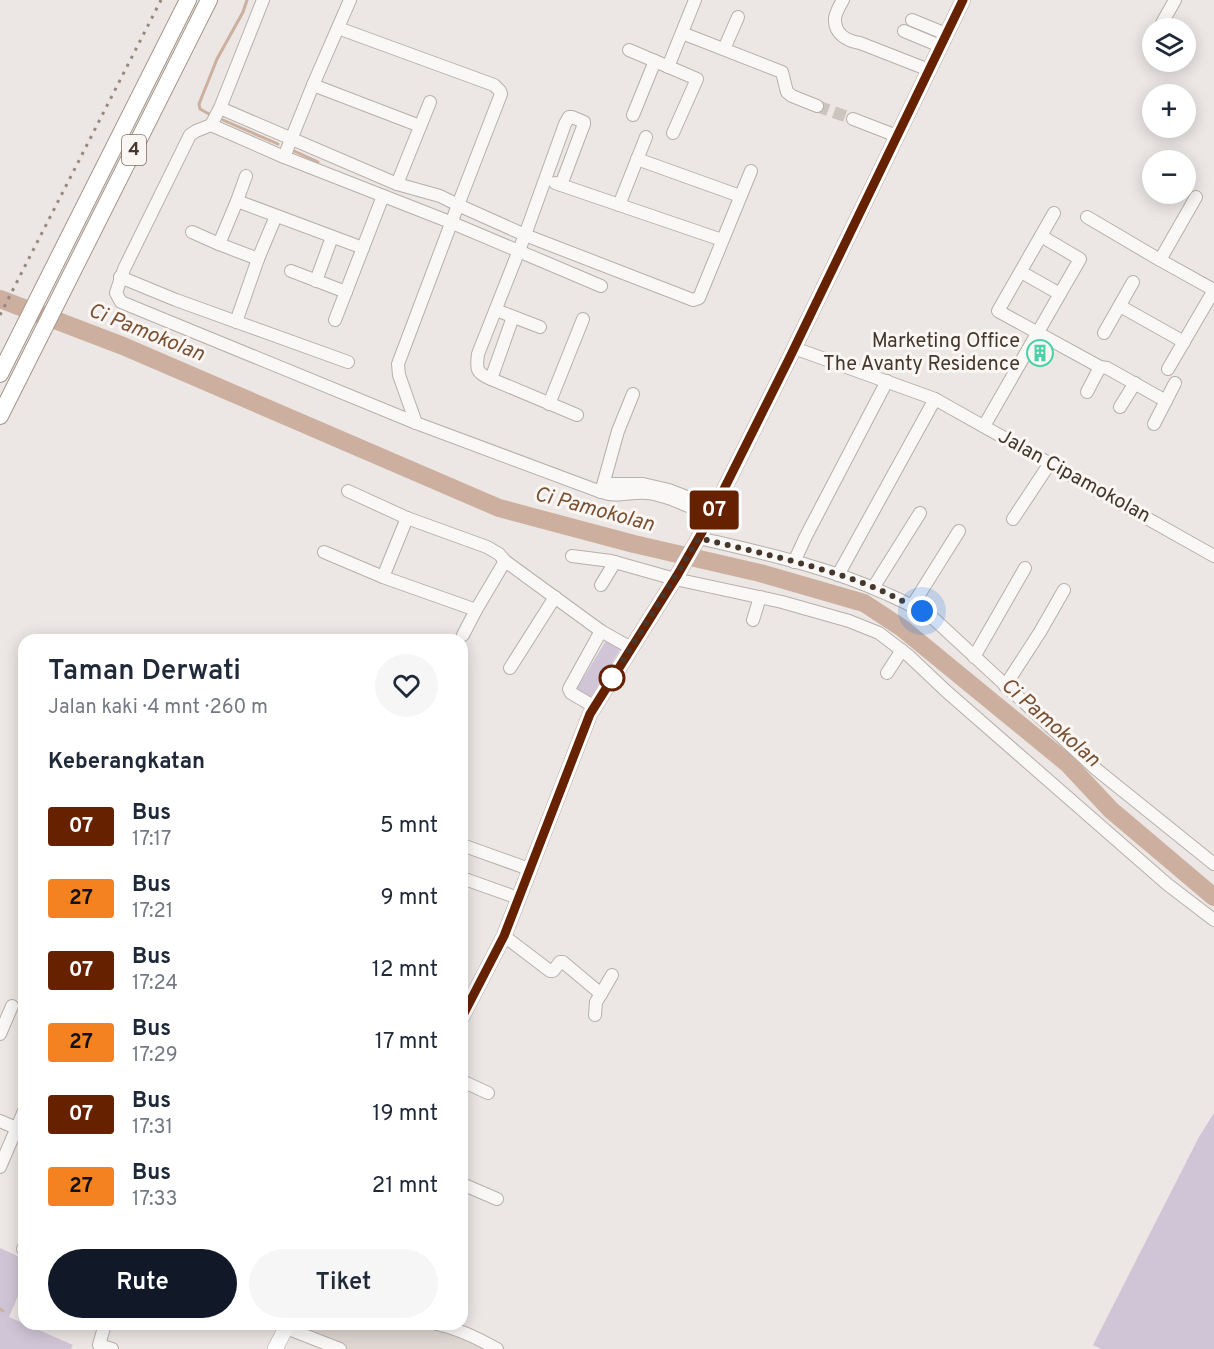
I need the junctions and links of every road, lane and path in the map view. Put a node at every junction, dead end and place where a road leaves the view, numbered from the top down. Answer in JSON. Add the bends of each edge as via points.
{"nodes":[{"id":1,"x":188,"y":0,"type":"edge"},
{"id":2,"x":209,"y":0,"type":"edge"},
{"id":3,"x":263,"y":0,"type":"edge"},
{"id":4,"x":350,"y":0,"type":"edge"},
{"id":5,"x":695,"y":0,"type":"edge"},
{"id":6,"x":843,"y":0,"type":"edge"},
{"id":7,"x":963,"y":0,"type":"edge"},
{"id":8,"x":1175,"y":0,"type":"edge"},
{"id":9,"x":738,"y":16,"type":"dead end"},
{"id":10,"x":1165,"y":18,"type":"edge"},
{"id":11,"x":912,"y":20,"type":"dead end"},
{"id":12,"x":338,"y":28,"type":"junction"},
{"id":13,"x":904,"y":31,"type":"dead end"},
{"id":14,"x":681,"y":33,"type":"junction"},
{"id":15,"x":943,"y":40,"type":"junction"},
{"id":16,"x":724,"y":49,"type":"junction"},
{"id":17,"x":629,"y":51,"type":"dead end"},
{"id":18,"x":655,"y":61,"type":"junction"},
{"id":19,"x":668,"y":67,"type":"junction"},
{"id":20,"x":928,"y":70,"type":"junction"},
{"id":21,"x":313,"y":85,"type":"junction"},
{"id":22,"x":430,"y":102,"type":"dead end"},
{"id":23,"x":817,"y":106,"type":"tunnel mouth"},
{"id":24,"x":220,"y":108,"type":"junction"},
{"id":25,"x":633,"y":115,"type":"dead end"},
{"id":26,"x":853,"y":119,"type":"tunnel mouth"},
{"id":27,"x":212,"y":125,"type":"junction"},
{"id":28,"x":420,"y":126,"type":"junction"},
{"id":29,"x":674,"y":133,"type":"dead end"},
{"id":30,"x":897,"y":136,"type":"junction"},
{"id":31,"x":646,"y":137,"type":"dead end"},
{"id":32,"x":291,"y":140,"type":"junction"},
{"id":33,"x":284,"y":157,"type":"junction"},
{"id":34,"x":637,"y":159,"type":"junction"},
{"id":35,"x":751,"y":171,"type":"dead end"},
{"id":36,"x":246,"y":176,"type":"dead end"},
{"id":37,"x":545,"y":180,"type":"junction"},
{"id":38,"x":397,"y":184,"type":"junction"},
{"id":39,"x":561,"y":185,"type":"junction"},
{"id":40,"x":383,"y":196,"type":"junction"},
{"id":41,"x":740,"y":196,"type":"junction"},
{"id":42,"x":237,"y":201,"type":"junction"},
{"id":43,"x":1192,"y":204,"type":"edge"},
{"id":44,"x":620,"y":205,"type":"junction"},
{"id":45,"x":1054,"y":213,"type":"dead end"},
{"id":46,"x":454,"y":214,"type":"junction"},
{"id":47,"x":276,"y":216,"type":"junction"},
{"id":48,"x":1087,"y":217,"type":"dead end"},
{"id":49,"x":192,"y":232,"type":"dead end"},
{"id":50,"x":525,"y":235,"type":"junction"},
{"id":51,"x":332,"y":237,"type":"junction"},
{"id":52,"x":1041,"y":237,"type":"junction"},
{"id":53,"x":722,"y":240,"type":"junction"},
{"id":54,"x":219,"y":244,"type":"junction"},
{"id":55,"x":363,"y":248,"type":"junction"},
{"id":56,"x":518,"y":251,"type":"junction"},
{"id":57,"x":258,"y":259,"type":"junction"},
{"id":58,"x":1160,"y":260,"type":"junction"},
{"id":59,"x":291,"y":272,"type":"dead end"},
{"id":60,"x":1021,"y":272,"type":"junction"},
{"id":61,"x":120,"y":277,"type":"junction"},
{"id":62,"x":316,"y":281,"type":"junction"},
{"id":63,"x":1133,"y":282,"type":"dead end"},
{"id":64,"x":601,"y":286,"type":"dead end"},
{"id":65,"x":1214,"y":290,"type":"edge"},
{"id":66,"x":346,"y":292,"type":"junction"},
{"id":67,"x":1060,"y":294,"type":"junction"},
{"id":68,"x":1120,"y":306,"type":"junction"},
{"id":69,"x":496,"y":310,"type":"junction"},
{"id":70,"x":513,"y":317,"type":"junction"},
{"id":71,"x":583,"y":319,"type":"dead end"},
{"id":72,"x":335,"y":320,"type":"dead end"},
{"id":73,"x":236,"y":322,"type":"junction"},
{"id":74,"x":540,"y":327,"type":"dead end"},
{"id":75,"x":1038,"y":333,"type":"junction"},
{"id":76,"x":1104,"y":333,"type":"dead end"},
{"id":77,"x":797,"y":342,"type":"junction"},
{"id":78,"x":1184,"y":342,"type":"junction"},
{"id":79,"x":348,"y":362,"type":"dead end"},
{"id":80,"x":1100,"y":367,"type":"junction"},
{"id":81,"x":1168,"y":369,"type":"dead end"},
{"id":82,"x":0,"y":374,"type":"edge"},
{"id":83,"x":490,"y":379,"type":"junction"},
{"id":84,"x":887,"y":381,"type":"junction"},
{"id":85,"x":1135,"y":383,"type":"junction"},
{"id":86,"x":1176,"y":383,"type":"dead end"},
{"id":87,"x":1087,"y":392,"type":"dead end"},
{"id":88,"x":633,"y":394,"type":"dead end"},
{"id":89,"x":935,"y":399,"type":"junction"},
{"id":90,"x":1166,"y":401,"type":"junction"},
{"id":91,"x":549,"y":404,"type":"junction"},
{"id":92,"x":1120,"y":407,"type":"dead end"},
{"id":93,"x":577,"y":415,"type":"dead end"},
{"id":94,"x":0,"y":416,"type":"edge"},
{"id":95,"x":416,"y":423,"type":"junction"},
{"id":96,"x":1154,"y":424,"type":"dead end"},
{"id":97,"x":984,"y":426,"type":"junction"},
{"id":98,"x":1050,"y":463,"type":"junction"},
{"id":99,"x":348,"y":491,"type":"dead end"},
{"id":100,"x":601,"y":492,"type":"junction"},
{"id":101,"x":713,"y":512,"type":"junction"},
{"id":102,"x":920,"y":513,"type":"dead end"},
{"id":103,"x":407,"y":518,"type":"junction"},
{"id":104,"x":1013,"y":519,"type":"dead end"},
{"id":105,"x":958,"y":531,"type":"dead end"},
{"id":106,"x":697,"y":541,"type":"junction"},
{"id":107,"x":324,"y":552,"type":"dead end"},
{"id":108,"x":572,"y":556,"type":"dead end"},
{"id":109,"x":1214,"y":556,"type":"edge"},
{"id":110,"x":505,"y":561,"type":"junction"},
{"id":111,"x":615,"y":562,"type":"junction"},
{"id":112,"x":794,"y":562,"type":"junction"},
{"id":113,"x":1026,"y":568,"type":"dead end"},
{"id":114,"x":838,"y":575,"type":"junction"},
{"id":115,"x":383,"y":577,"type":"junction"},
{"id":116,"x":676,"y":577,"type":"junction"},
{"id":117,"x":601,"y":585,"type":"dead end"},
{"id":118,"x":873,"y":588,"type":"junction"},
{"id":119,"x":1064,"y":590,"type":"dead end"},
{"id":120,"x":555,"y":597,"type":"junction"},
{"id":121,"x":760,"y":597,"type":"junction"},
{"id":122,"x":912,"y":606,"type":"junction"},
{"id":123,"x":476,"y":609,"type":"junction"},
{"id":124,"x":753,"y":620,"type":"dead end"},
{"id":125,"x":601,"y":631,"type":"junction"},
{"id":126,"x":464,"y":634,"type":"edge"},
{"id":127,"x":631,"y":648,"type":"junction"},
{"id":128,"x":902,"y":650,"type":"junction"},
{"id":129,"x":974,"y":657,"type":"junction"},
{"id":130,"x":510,"y":668,"type":"dead end"},
{"id":131,"x":887,"y":673,"type":"dead end"},
{"id":132,"x":1005,"y":686,"type":"junction"},
{"id":133,"x":595,"y":707,"type":"junction"},
{"id":134,"x":468,"y":846,"type":"edge"},
{"id":135,"x":1214,"y":864,"type":"edge"},
{"id":136,"x":529,"y":869,"type":"junction"},
{"id":137,"x":468,"y":880,"type":"edge"},
{"id":138,"x":518,"y":898,"type":"junction"},
{"id":139,"x":1214,"y":920,"type":"edge"},
{"id":140,"x":504,"y":936,"type":"junction"},
{"id":141,"x":612,"y":975,"type":"dead end"},
{"id":142,"x":601,"y":993,"type":"junction"},
{"id":143,"x":468,"y":1005,"type":"edge"},
{"id":144,"x":12,"y":1006,"type":"dead end"},
{"id":145,"x":595,"y":1015,"type":"dead end"},
{"id":146,"x":0,"y":1034,"type":"edge"},
{"id":147,"x":468,"y":1085,"type":"edge"},
{"id":148,"x":488,"y":1093,"type":"dead end"},
{"id":149,"x":0,"y":1121,"type":"edge"},
{"id":150,"x":18,"y":1129,"type":"edge"},
{"id":151,"x":18,"y":1134,"type":"edge"},
{"id":152,"x":0,"y":1167,"type":"edge"},
{"id":153,"x":468,"y":1187,"type":"edge"},
{"id":154,"x":497,"y":1199,"type":"dead end"},
{"id":155,"x":103,"y":1330,"type":"edge"},
{"id":156,"x":285,"y":1330,"type":"edge"},
{"id":157,"x":296,"y":1330,"type":"edge"},
{"id":158,"x":457,"y":1330,"type":"edge"},
{"id":159,"x":111,"y":1349,"type":"edge"},
{"id":160,"x":275,"y":1349,"type":"edge"},
{"id":161,"x":340,"y":1349,"type":"edge"},
{"id":162,"x":497,"y":1349,"type":"edge"}],
"edges":[{"from":1,"to":82,"type":"highway","number":"4"},
{"from":2,"to":94,"type":"highway","number":"4"},
{"from":3,"to":24,"type":"street"},
{"from":4,"to":12,"type":"street"},
{"from":5,"to":14,"type":"street"},
{"from":6,"to":20,"type":"street","via":[[835,18],[839,34]]},
{"from":7,"to":15,"type":"main road"},
{"from":8,"to":10,"type":"street"},
{"from":9,"to":16,"type":"street"},
{"from":11,"to":15,"type":"street"},
{"from":12,"to":21,"type":"street"},
{"from":12,"to":46,"type":"street","via":[[494,85],[500,91]]},
{"from":13,"to":15,"type":"street"},
{"from":14,"to":16,"type":"street"},
{"from":14,"to":19,"type":"street"},
{"from":15,"to":20,"type":"main road"},
{"from":16,"to":23,"type":"street","via":[[782,72],[787,92]]},
{"from":17,"to":18,"type":"street"},
{"from":18,"to":19,"type":"street"},
{"from":18,"to":25,"type":"street"},
{"from":19,"to":29,"type":"street","via":[[697,79]]},
{"from":20,"to":30,"type":"main road"},
{"from":21,"to":28,"type":"street"},
{"from":21,"to":32,"type":"street"},
{"from":22,"to":28,"type":"street"},
{"from":24,"to":27,"type":"street"},
{"from":24,"to":32,"type":"street"},
{"from":26,"to":30,"type":"street"},
{"from":27,"to":33,"type":"street"},
{"from":27,"to":61,"type":"street","via":[[190,135]]},
{"from":28,"to":38,"type":"street"},
{"from":30,"to":77,"type":"main road"},
{"from":31,"to":34,"type":"street"},
{"from":32,"to":33,"type":"street"},
{"from":32,"to":38,"type":"street"},
{"from":33,"to":40,"type":"street"},
{"from":34,"to":41,"type":"street"},
{"from":34,"to":44,"type":"street"},
{"from":35,"to":41,"type":"street"},
{"from":36,"to":42,"type":"street"},
{"from":37,"to":39,"type":"street"},
{"from":37,"to":39,"type":"street","via":[[565,124],[572,117],[584,124]]},
{"from":37,"to":50,"type":"street"},
{"from":38,"to":46,"type":"street","via":[[440,196]]},
{"from":39,"to":44,"type":"street"},
{"from":40,"to":46,"type":"street"},
{"from":40,"to":55,"type":"street"},
{"from":41,"to":53,"type":"street"},
{"from":42,"to":47,"type":"street"},
{"from":42,"to":54,"type":"street"},
{"from":43,"to":58,"type":"street"},
{"from":44,"to":53,"type":"street"},
{"from":45,"to":52,"type":"street"},
{"from":46,"to":50,"type":"street"},
{"from":46,"to":56,"type":"street"},
{"from":46,"to":95,"type":"street","via":[[398,364]]},
{"from":47,"to":51,"type":"street"},
{"from":47,"to":57,"type":"street"},
{"from":48,"to":58,"type":"street"},
{"from":49,"to":54,"type":"street"},
{"from":50,"to":53,"type":"street","via":[[695,300]]},
{"from":50,"to":56,"type":"street"},
{"from":51,"to":55,"type":"street"},
{"from":51,"to":62,"type":"street"},
{"from":52,"to":60,"type":"street"},
{"from":52,"to":67,"type":"street","via":[[1080,259]]},
{"from":54,"to":57,"type":"street"},
{"from":55,"to":66,"type":"street"},
{"from":56,"to":64,"type":"street"},
{"from":56,"to":69,"type":"street"},
{"from":57,"to":73,"type":"street"},
{"from":58,"to":65,"type":"street"},
{"from":59,"to":62,"type":"street"},
{"from":60,"to":67,"type":"street"},
{"from":60,"to":75,"type":"street","via":[[998,311]]},
{"from":61,"to":73,"type":"street"},
{"from":61,"to":95,"type":"street","via":[[116,293],[124,303]]},
{"from":62,"to":66,"type":"street"},
{"from":63,"to":68,"type":"street"},
{"from":65,"to":78,"type":"street"},
{"from":66,"to":72,"type":"street"},
{"from":67,"to":75,"type":"street"},
{"from":68,"to":76,"type":"street"},
{"from":68,"to":78,"type":"street"},
{"from":69,"to":70,"type":"street"},
{"from":69,"to":83,"type":"street","via":[[477,365],[480,375]]},
{"from":70,"to":74,"type":"street"},
{"from":70,"to":83,"type":"street"},
{"from":71,"to":91,"type":"street"},
{"from":73,"to":79,"type":"street"},
{"from":75,"to":80,"type":"street"},
{"from":75,"to":97,"type":"street"},
{"from":77,"to":84,"type":"street","name":"Jalan Cipamokolan"},
{"from":77,"to":101,"type":"main road"},
{"from":78,"to":81,"type":"street"},
{"from":80,"to":85,"type":"street"},
{"from":80,"to":87,"type":"street"},
{"from":83,"to":91,"type":"street"},
{"from":84,"to":89,"type":"street","name":"Jalan Cipamokolan"},
{"from":84,"to":112,"type":"street"},
{"from":85,"to":90,"type":"street"},
{"from":85,"to":92,"type":"street"},
{"from":86,"to":90,"type":"street"},
{"from":88,"to":100,"type":"street"},
{"from":89,"to":97,"type":"street","name":"Jalan Cipamokolan"},
{"from":89,"to":114,"type":"street"},
{"from":90,"to":96,"type":"street"},
{"from":91,"to":93,"type":"street"},
{"from":95,"to":100,"type":"street"},
{"from":97,"to":98,"type":"street","name":"Jalan Cipamokolan"},
{"from":98,"to":104,"type":"street"},
{"from":98,"to":109,"type":"street","name":"Jalan Cipamokolan"},
{"from":99,"to":103,"type":"street"},
{"from":100,"to":101,"type":"street","via":[[611,484],[643,484],[669,490]]},
{"from":101,"to":106,"type":"main road"},
{"from":102,"to":118,"type":"street"},
{"from":103,"to":110,"type":"street","via":[[487,547]]},
{"from":103,"to":115,"type":"street"},
{"from":105,"to":122,"type":"street"},
{"from":106,"to":112,"type":"street"},
{"from":106,"to":116,"type":"main road"},
{"from":107,"to":115,"type":"street"},
{"from":108,"to":111,"type":"street"},
{"from":110,"to":120,"type":"street"},
{"from":110,"to":123,"type":"street"},
{"from":111,"to":116,"type":"street"},
{"from":111,"to":117,"type":"street"},
{"from":112,"to":114,"type":"street"},
{"from":113,"to":129,"type":"street"},
{"from":114,"to":118,"type":"street"},
{"from":115,"to":123,"type":"street"},
{"from":116,"to":121,"type":"street"},
{"from":116,"to":127,"type":"main road"},
{"from":118,"to":122,"type":"street"},
{"from":119,"to":132,"type":"street"},
{"from":120,"to":125,"type":"street"},
{"from":120,"to":130,"type":"street"},
{"from":121,"to":124,"type":"street"},
{"from":121,"to":128,"type":"street","via":[[849,621],[879,633]]},
{"from":122,"to":129,"type":"street","via":[[934,619]]},
{"from":123,"to":126,"type":"street"},
{"from":125,"to":127,"type":"street"},
{"from":125,"to":133,"type":"street","via":[[568,689]]},
{"from":127,"to":133,"type":"main road"},
{"from":128,"to":131,"type":"street"},
{"from":128,"to":139,"type":"street","via":[[1167,884]]},
{"from":129,"to":132,"type":"street"},
{"from":132,"to":135,"type":"street","via":[[1096,769]]},
{"from":133,"to":136,"type":"main road"},
{"from":134,"to":136,"type":"street"},
{"from":136,"to":138,"type":"main road"},
{"from":137,"to":138,"type":"street"},
{"from":138,"to":140,"type":"main road"},
{"from":140,"to":142,"type":"street","via":[[550,971],[563,962]]},
{"from":140,"to":143,"type":"main road"},
{"from":141,"to":142,"type":"street"},
{"from":142,"to":145,"type":"street"},
{"from":144,"to":146,"type":"street"},
{"from":147,"to":148,"type":"street"},
{"from":149,"to":150,"type":"street"},
{"from":151,"to":152,"type":"street"},
{"from":153,"to":154,"type":"street"},
{"from":155,"to":159,"type":"street","via":[[99,1345]]},
{"from":156,"to":160,"type":"main road"},
{"from":157,"to":161,"type":"street"},
{"from":158,"to":162,"type":"street"}]}
